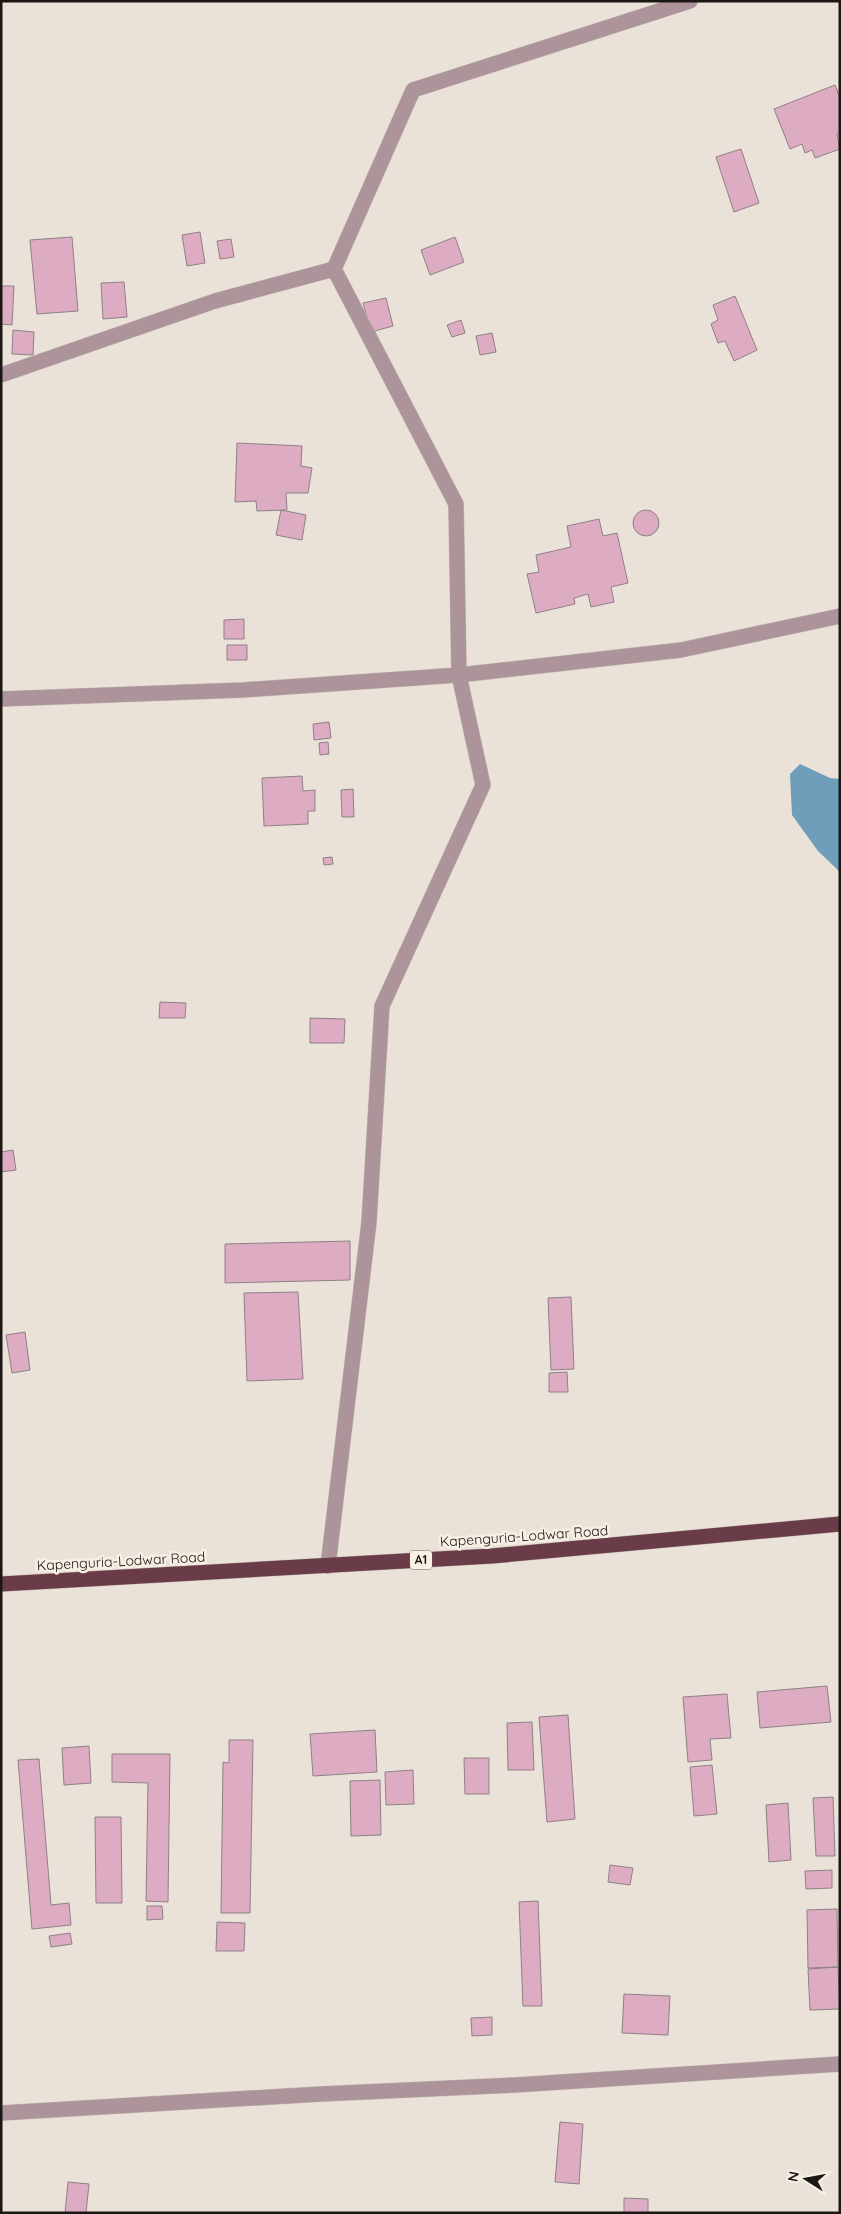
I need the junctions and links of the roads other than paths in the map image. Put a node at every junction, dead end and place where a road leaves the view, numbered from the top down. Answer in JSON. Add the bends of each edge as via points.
{"nodes":[{"id":1,"x":690,"y":1,"type":"edge"},
{"id":2,"x":334,"y":269,"type":"junction"},
{"id":3,"x":1,"y":375,"type":"edge"},
{"id":4,"x":840,"y":616,"type":"edge"},
{"id":5,"x":459,"y":675,"type":"junction"},
{"id":6,"x":1,"y":699,"type":"edge"},
{"id":7,"x":840,"y":1524,"type":"edge"},
{"id":8,"x":328,"y":1566,"type":"junction"},
{"id":9,"x":1,"y":1584,"type":"edge"},
{"id":10,"x":840,"y":2064,"type":"edge"},
{"id":11,"x":1,"y":2112,"type":"edge"}],
"edges":[{"from":1,"to":2,"type":"street","via":[[413,90]]},
{"from":2,"to":3,"type":"street","via":[[215,301]]},
{"from":2,"to":5,"type":"street","via":[[456,504]]},
{"from":4,"to":5,"type":"street","via":[[682,650]]},
{"from":5,"to":6,"type":"street","via":[[243,690]]},
{"from":5,"to":8,"type":"street","via":[[483,785],[382,1006],[369,1222]]},
{"from":7,"to":8,"type":"highway","name":"Kapenguria-Lodwar Road","number":"A1","via":[[492,1556]]},
{"from":8,"to":9,"type":"highway","name":"Kapenguria-Lodwar Road","number":"A1"},
{"from":10,"to":11,"type":"street"}]}
